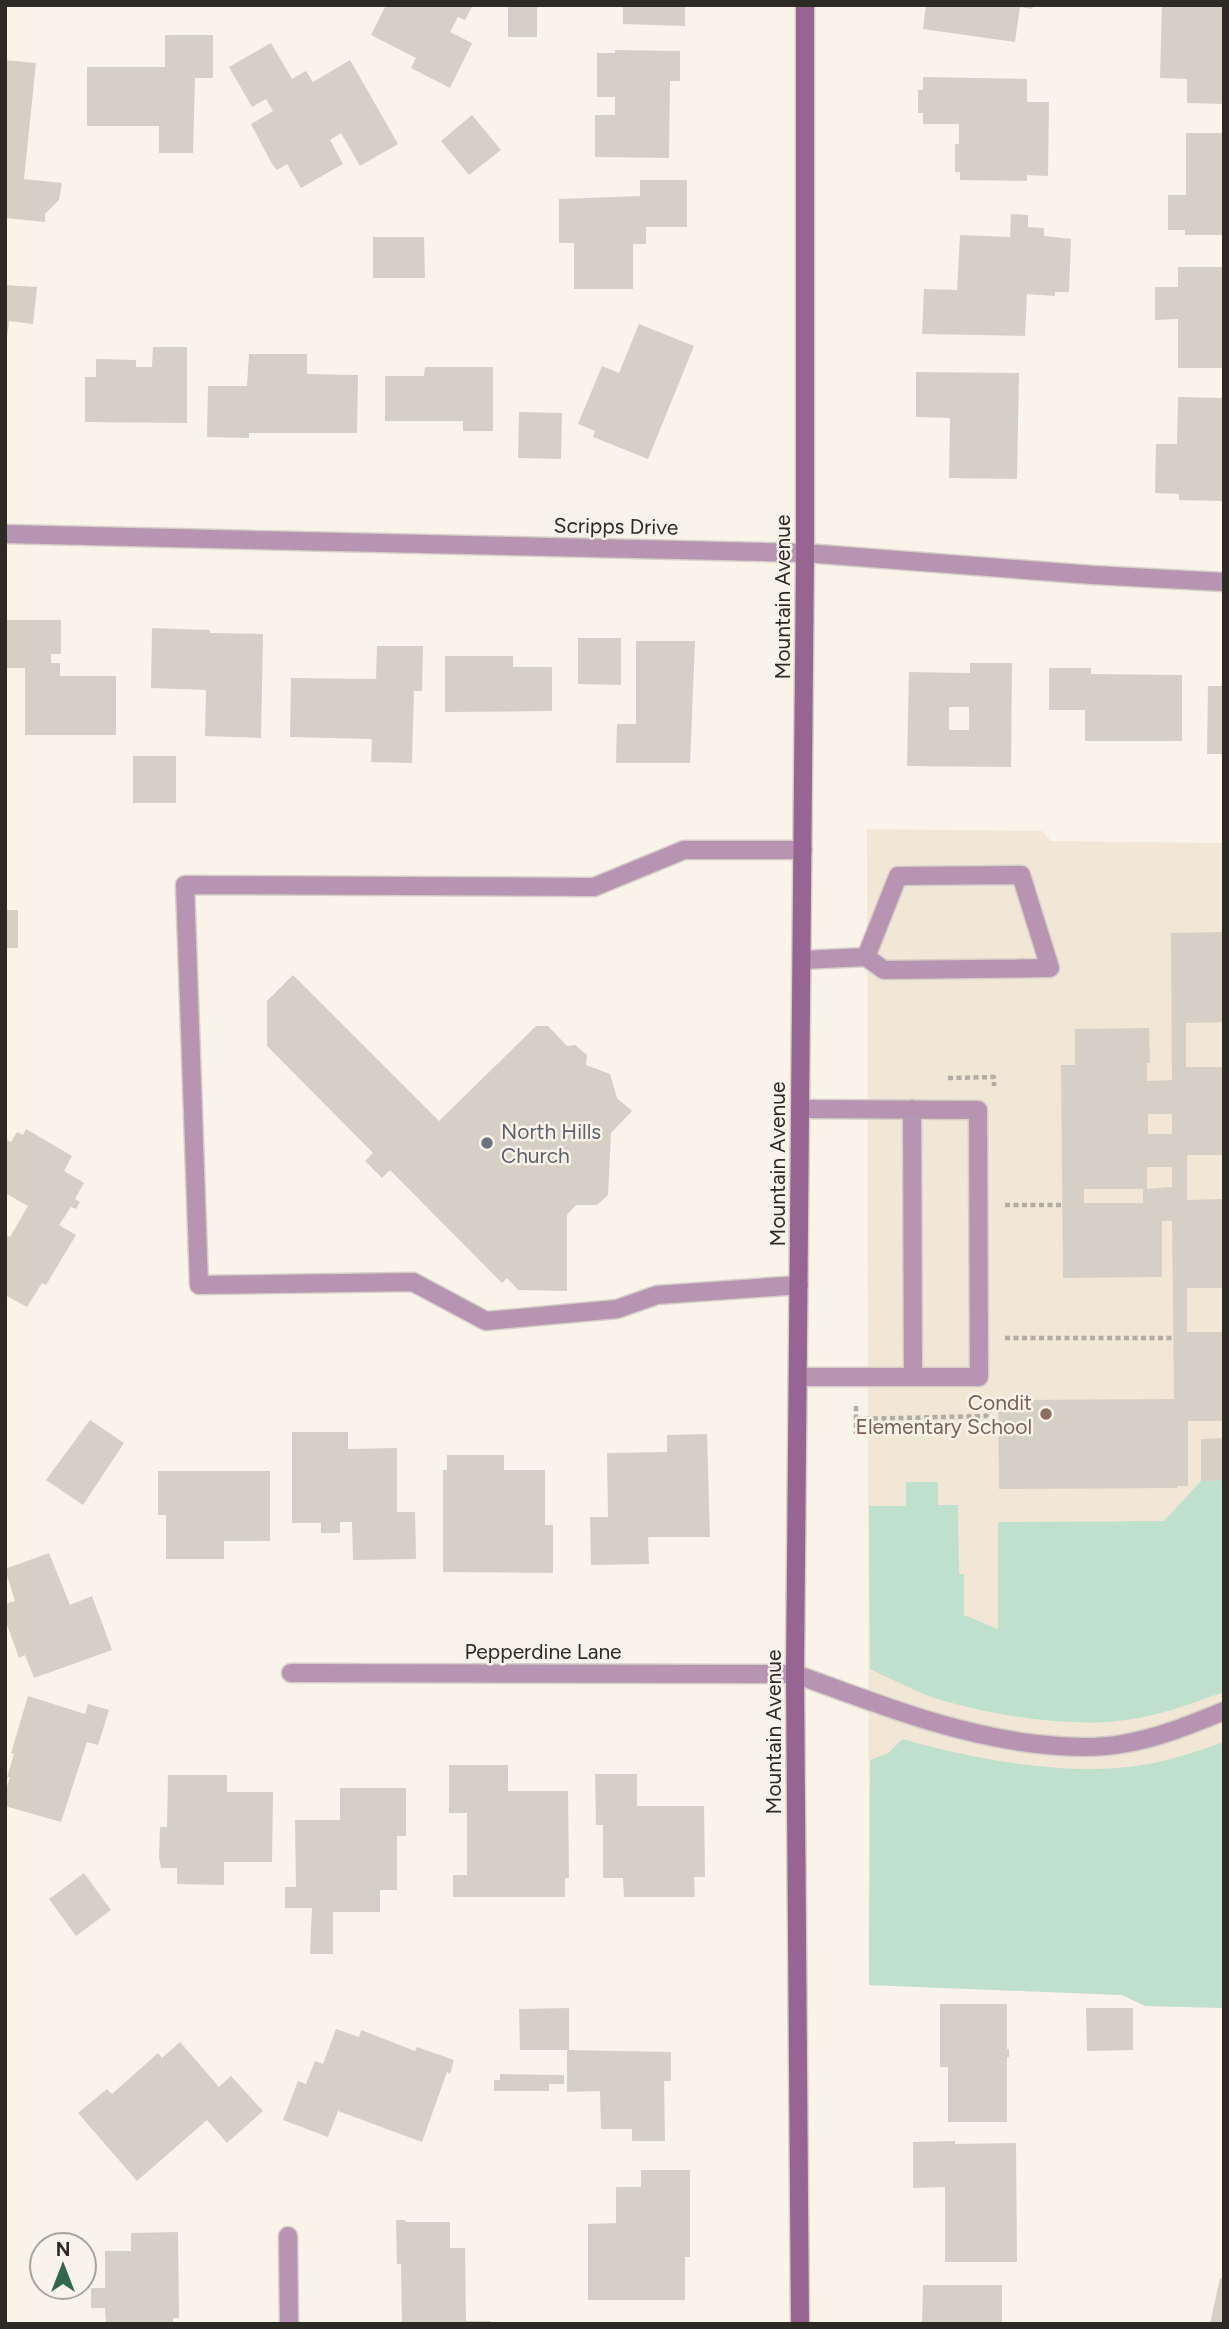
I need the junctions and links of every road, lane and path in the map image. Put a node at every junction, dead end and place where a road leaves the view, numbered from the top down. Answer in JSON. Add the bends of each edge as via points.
{"nodes":[{"id":1,"x":805,"y":5,"type":"edge"},
{"id":2,"x":5,"y":534,"type":"edge"},
{"id":3,"x":805,"y":553,"type":"junction"},
{"id":4,"x":1224,"y":582,"type":"edge"},
{"id":5,"x":803,"y":850,"type":"junction"},
{"id":6,"x":866,"y":957,"type":"junction"},
{"id":7,"x":802,"y":960,"type":"junction"},
{"id":8,"x":800,"y":1109,"type":"junction"},
{"id":9,"x":912,"y":1109,"type":"junction"},
{"id":10,"x":994,"y":1205,"type":"dead end"},
{"id":11,"x":1062,"y":1205,"type":"dead end"},
{"id":12,"x":799,"y":1286,"type":"junction"},
{"id":13,"x":993,"y":1338,"type":"dead end"},
{"id":14,"x":1174,"y":1338,"type":"dead end"},
{"id":15,"x":798,"y":1377,"type":"junction"},
{"id":16,"x":913,"y":1377,"type":"junction"},
{"id":17,"x":291,"y":1673,"type":"dead end"},
{"id":18,"x":795,"y":1674,"type":"junction"},
{"id":19,"x":1224,"y":1711,"type":"edge"},
{"id":20,"x":288,"y":2236,"type":"dead end"},
{"id":21,"x":289,"y":2324,"type":"edge"},
{"id":22,"x":800,"y":2324,"type":"edge"}],
"edges":[{"from":1,"to":3,"type":"main road","name":"Mountain Avenue"},
{"from":2,"to":3,"type":"street","name":"Scripps Drive"},
{"from":3,"to":4,"type":"street","name":"Scripps Drive"},
{"from":3,"to":5,"type":"main road","name":"Mountain Avenue"},
{"from":5,"to":7,"type":"main road","name":"Mountain Avenue"},
{"from":5,"to":12,"type":"street","via":[[684,850],[594,887],[185,885],[199,1286],[412,1282],[486,1321],[617,1309],[656,1294]]},
{"from":6,"to":6,"type":"street","via":[[884,970],[1050,968],[1021,874],[898,876]]},
{"from":6,"to":7,"type":"street"},
{"from":7,"to":8,"type":"main road","name":"Mountain Avenue"},
{"from":8,"to":9,"type":"street"},
{"from":8,"to":12,"type":"main road","name":"Mountain Avenue"},
{"from":9,"to":16,"type":"street"},
{"from":9,"to":16,"type":"street","via":[[978,1110],[979,1364],[979,1377]]},
{"from":10,"to":11,"type":"path"},
{"from":12,"to":15,"type":"main road","name":"Mountain Avenue"},
{"from":13,"to":14,"type":"path"},
{"from":15,"to":16,"type":"street"},
{"from":15,"to":18,"type":"main road","name":"Mountain Avenue"},
{"from":17,"to":18,"type":"street","name":"Pepperdine Lane"},
{"from":18,"to":19,"type":"street","name":"Pepperdine Lane","via":[[934,1724],[996,1739],[1064,1747],[1120,1745],[1172,1733]]},
{"from":18,"to":22,"type":"main road","name":"Mountain Avenue"},
{"from":20,"to":21,"type":"street"}]}
